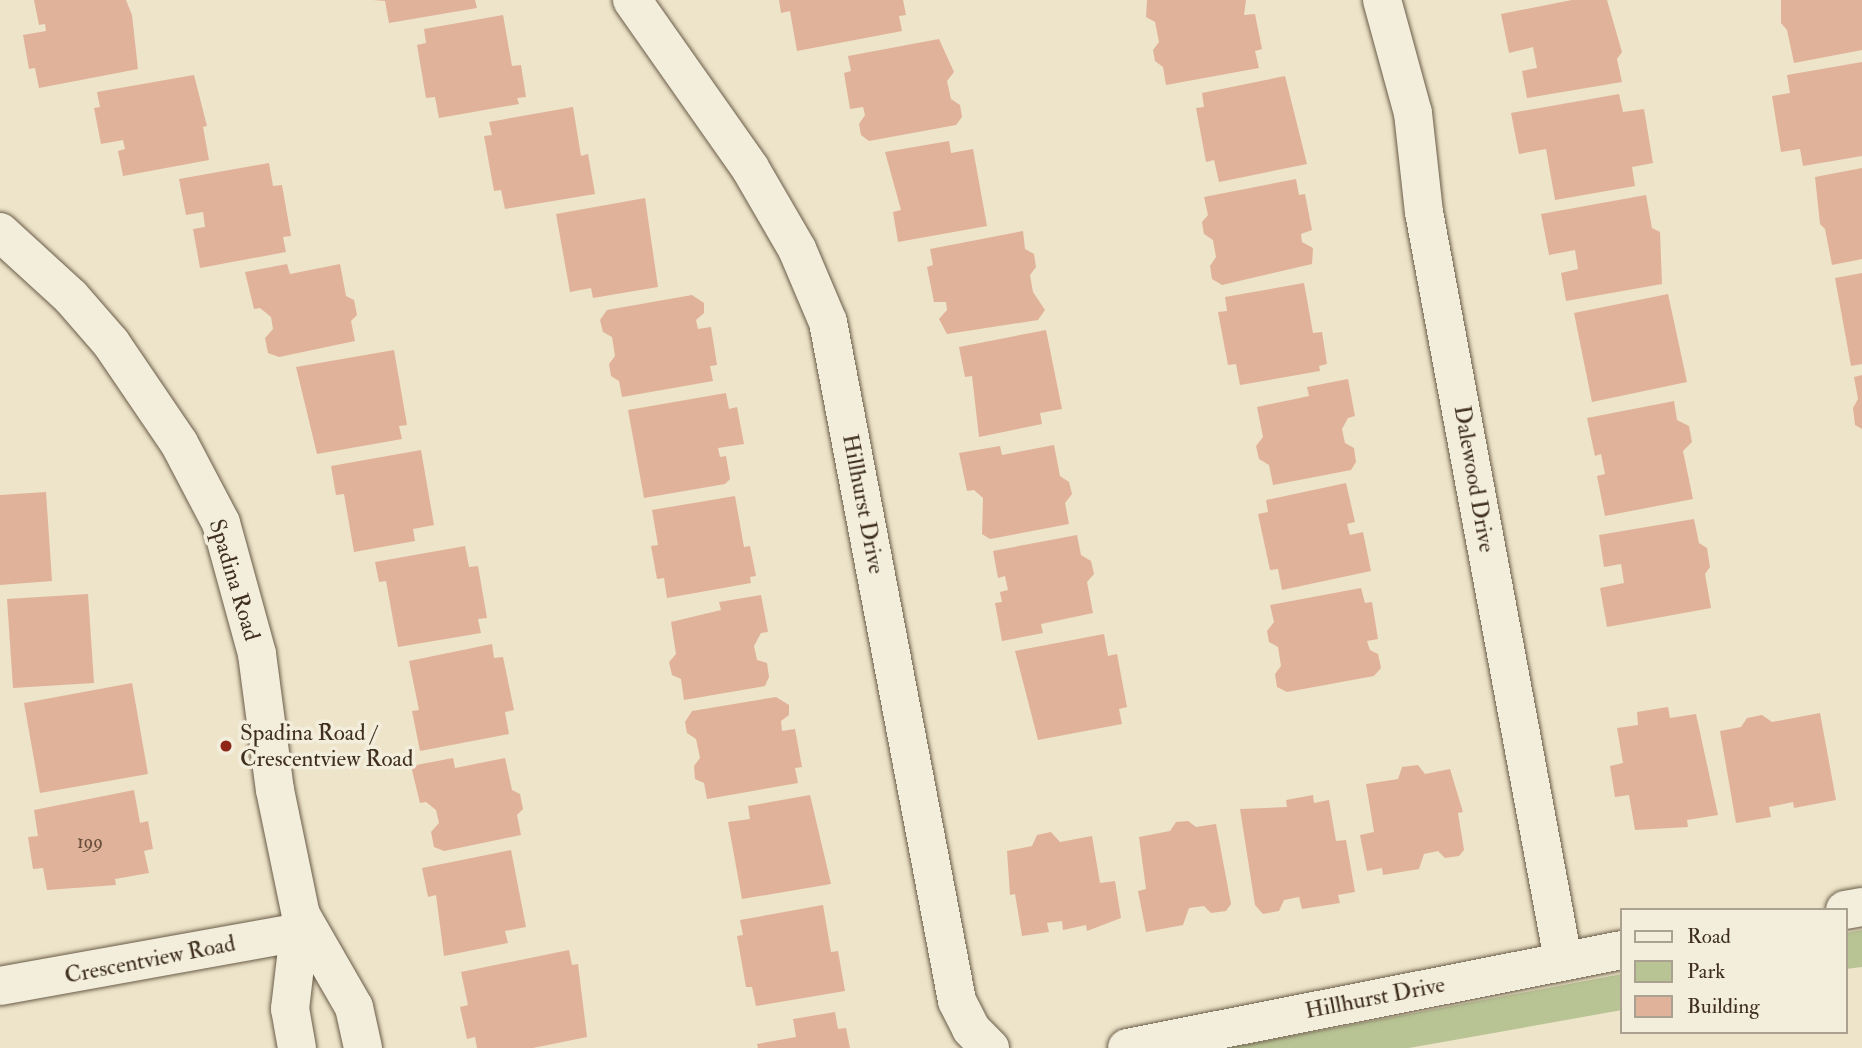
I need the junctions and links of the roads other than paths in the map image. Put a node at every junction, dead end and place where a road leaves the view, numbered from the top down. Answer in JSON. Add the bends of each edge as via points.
{"nodes":[{"id":1,"x":632,"y":0,"type":"edge"},
{"id":2,"x":1382,"y":0,"type":"edge"},
{"id":3,"x":0,"y":232,"type":"edge"},
{"id":4,"x":300,"y":923,"type":"junction"},
{"id":5,"x":1620,"y":950,"type":"edge"},
{"id":6,"x":1563,"y":960,"type":"junction"},
{"id":7,"x":0,"y":986,"type":"edge"},
{"id":8,"x":297,"y":1048,"type":"edge"},
{"id":9,"x":363,"y":1048,"type":"edge"},
{"id":10,"x":990,"y":1048,"type":"edge"},
{"id":11,"x":1127,"y":1048,"type":"edge"}],
"edges":[{"from":1,"to":10,"type":"street","name":"Hillhurst Drive","via":[[750,168],[797,249],[828,322],[957,1001],[971,1029]]},
{"from":2,"to":6,"type":"street","name":"Dalewood Drive","via":[[1413,113],[1424,212]]},
{"from":3,"to":4,"type":"street","name":"Spadina Road","via":[[71,297],[111,342],[179,443],[221,523],[257,654],[275,790]]},
{"from":4,"to":7,"type":"street","name":"Crescentview Road"},
{"from":4,"to":8,"type":"street","name":"Spadina Road","via":[[290,1009]]},
{"from":4,"to":9,"type":"street","name":"Spadina Road","via":[[354,1007]]},
{"from":5,"to":6,"type":"street","name":"Hillhurst Drive"},
{"from":6,"to":11,"type":"street","name":"Hillhurst Drive"}]}
